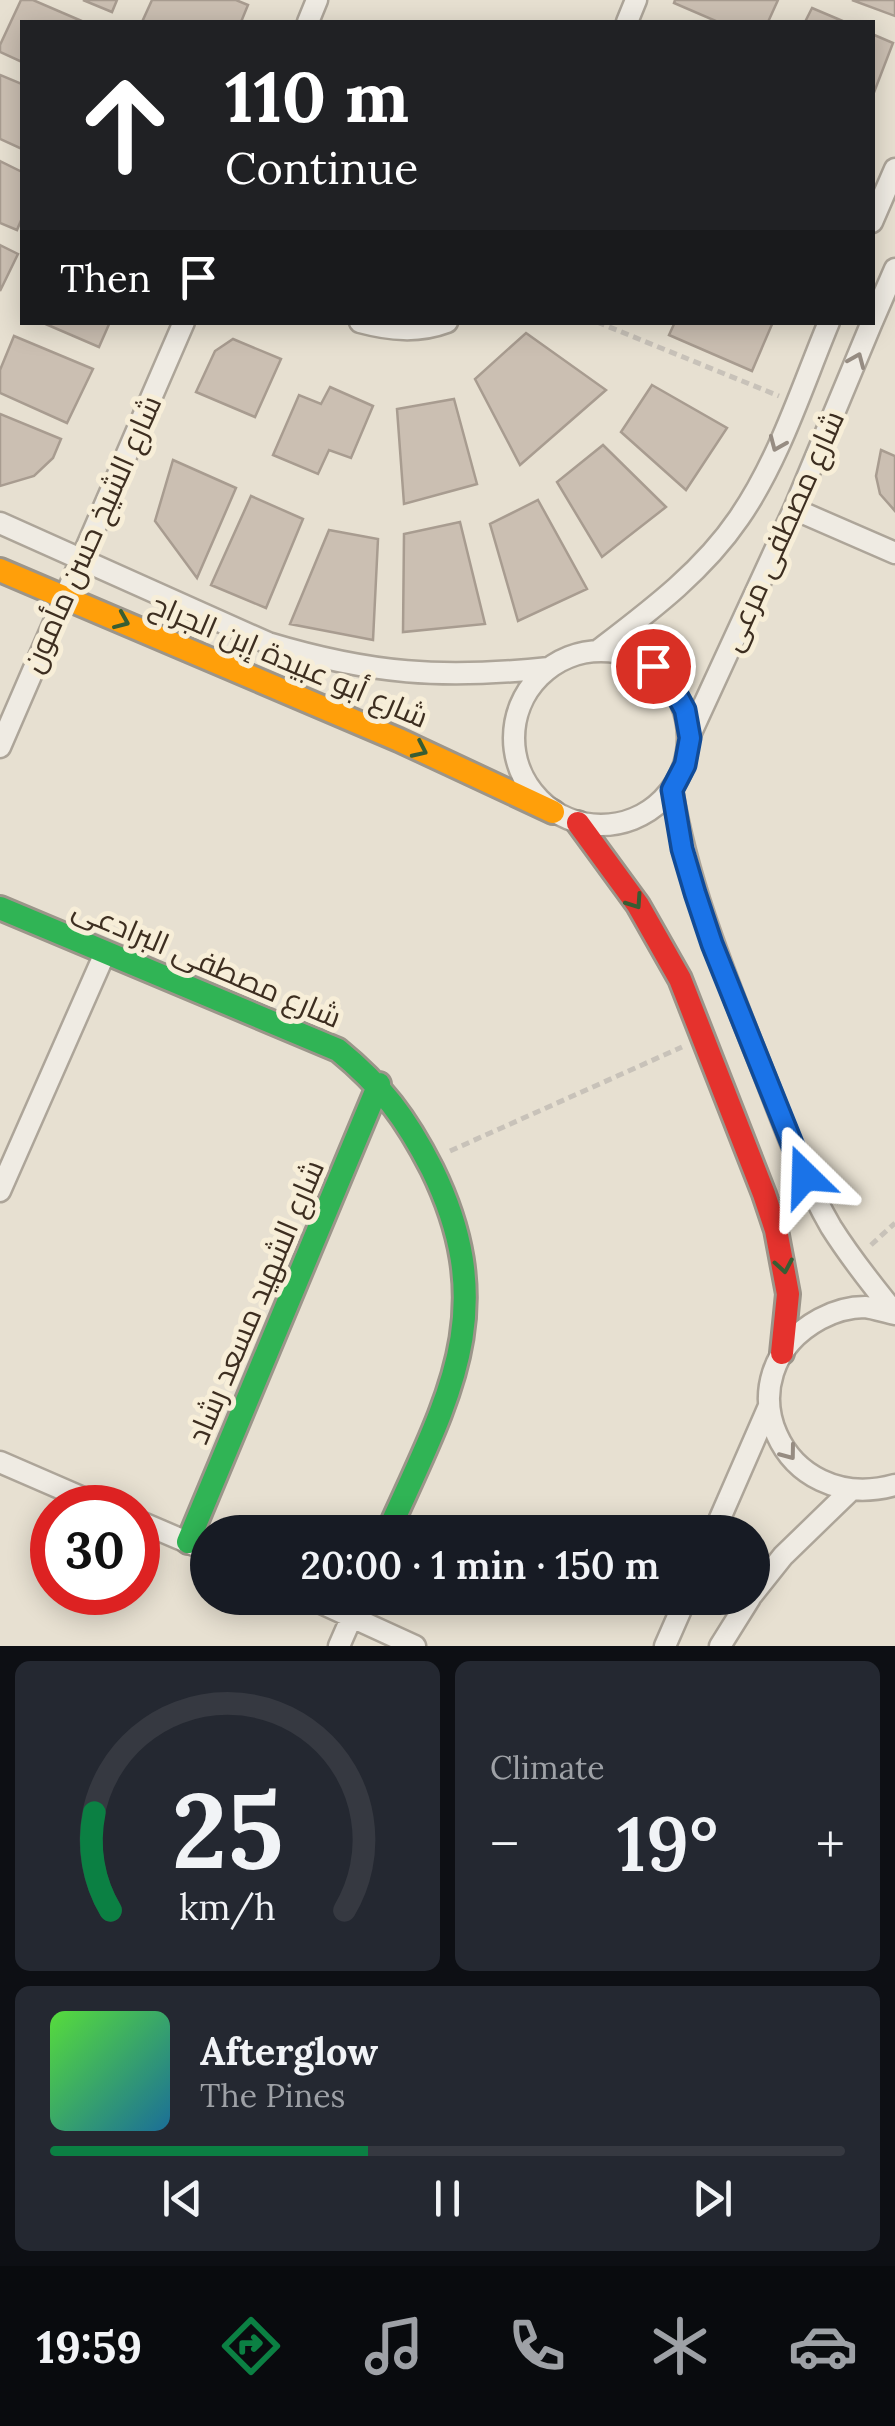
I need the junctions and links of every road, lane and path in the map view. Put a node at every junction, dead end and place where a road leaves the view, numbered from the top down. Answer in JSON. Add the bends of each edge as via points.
{"nodes":[{"id":1,"x":895,"y":169,"type":"edge"},
{"id":2,"x":875,"y":215,"type":"edge"},
{"id":3,"x":895,"y":268,"type":"edge"},
{"id":4,"x":875,"y":315,"type":"edge"},
{"id":5,"x":183,"y":325,"type":"edge"},
{"id":6,"x":372,"y":325,"type":"edge"},
{"id":7,"x":440,"y":325,"type":"edge"},
{"id":8,"x":604,"y":325,"type":"edge"},
{"id":9,"x":829,"y":325,"type":"edge"},
{"id":10,"x":871,"y":325,"type":"edge"},
{"id":11,"x":795,"y":402,"type":"junction"},
{"id":12,"x":794,"y":510,"type":"junction"},
{"id":13,"x":0,"y":524,"type":"edge"},
{"id":14,"x":895,"y":554,"type":"edge"},
{"id":15,"x":80,"y":559,"type":"junction"},
{"id":16,"x":0,"y":570,"type":"edge"},
{"id":17,"x":63,"y":596,"type":"junction"},
{"id":18,"x":600,"y":650,"type":"junction"},
{"id":19,"x":549,"y":668,"type":"junction"},
{"id":20,"x":690,"y":738,"type":"junction"},
{"id":21,"x":0,"y":746,"type":"edge"},
{"id":22,"x":672,"y":790,"type":"junction"},
{"id":23,"x":552,"y":812,"type":"junction"},
{"id":24,"x":578,"y":823,"type":"junction"},
{"id":25,"x":0,"y":908,"type":"edge"},
{"id":26,"x":105,"y":953,"type":"junction"},
{"id":27,"x":703,"y":1037,"type":"junction"},
{"id":28,"x":379,"y":1084,"type":"junction"},
{"id":29,"x":428,"y":1161,"type":"junction"},
{"id":30,"x":0,"y":1190,"type":"edge"},
{"id":31,"x":895,"y":1224,"type":"edge"},
{"id":32,"x":854,"y":1261,"type":"junction"},
{"id":33,"x":895,"y":1313,"type":"edge"},
{"id":34,"x":782,"y":1353,"type":"junction"},
{"id":35,"x":770,"y":1406,"type":"junction"},
{"id":36,"x":0,"y":1462,"type":"edge"},
{"id":37,"x":53,"y":1485,"type":"edge"},
{"id":38,"x":895,"y":1485,"type":"edge"},
{"id":39,"x":850,"y":1491,"type":"junction"},
{"id":40,"x":211,"y":1515,"type":"edge"},
{"id":41,"x":395,"y":1515,"type":"edge"},
{"id":42,"x":722,"y":1515,"type":"edge"},
{"id":43,"x":160,"y":1531,"type":"edge"},
{"id":44,"x":190,"y":1544,"type":"edge"},
{"id":45,"x":770,"y":1573,"type":"edge"},
{"id":46,"x":352,"y":1615,"type":"edge"},
{"id":47,"x":367,"y":1615,"type":"edge"},
{"id":48,"x":679,"y":1615,"type":"edge"},
{"id":49,"x":740,"y":1615,"type":"edge"},
{"id":50,"x":338,"y":1646,"type":"edge"},
{"id":51,"x":415,"y":1646,"type":"edge"},
{"id":52,"x":665,"y":1646,"type":"edge"},
{"id":53,"x":720,"y":1646,"type":"edge"}],
"edges":[{"from":1,"to":2,"type":"street"},
{"from":3,"to":4,"type":"street","name":"شارع مصطفى مرعى"},
{"from":5,"to":15,"type":"street","name":"شارع الشيخ حسن مأمون"},
{"from":6,"to":7,"type":"street"},
{"from":8,"to":11,"type":"path"},
{"from":9,"to":11,"type":"street","name":"شارع مصطفى مرعى"},
{"from":12,"to":10,"type":"street","name":"شارع مصطفى مرعى","one_way":true},
{"from":11,"to":18,"type":"street","name":"شارع مصطفى مرعى","one_way":true,"via":[[763,478],[716,548]]},
{"from":12,"to":14,"type":"street"},
{"from":12,"to":20,"type":"street","name":"شارع مصطفى مرعى"},
{"from":13,"to":15,"type":"street","name":"شارع أبو عبيدة إبن الجراح"},
{"from":15,"to":17,"type":"street","name":"شارع الشيخ حسن مأمون"},
{"from":15,"to":19,"type":"street","name":"شارع أبو عبيدة إبن الجراح","via":[[312,656],[428,674]]},
{"from":16,"to":17,"type":"street","name":"شارع أبو عبيدة إبن الجراح"},
{"from":17,"to":21,"type":"street","name":"شارع الشيخ حسن مأمون"},
{"from":17,"to":23,"type":"street","name":"شارع أبو عبيدة إبن الجراح","one_way":true},
{"from":18,"to":19,"type":"street","via":[[573,654]]},
{"from":18,"to":20,"type":"street","via":[[653,666],[685,710]]},
{"from":19,"to":23,"type":"street","via":[[529,688],[514,740],[518,768]]},
{"from":20,"to":22,"type":"street"},
{"from":22,"to":24,"type":"street","via":[[630,821]]},
{"from":22,"to":32,"type":"street","via":[[682,849],[712,944],[805,1176]]},
{"from":23,"to":24,"type":"street"},
{"from":24,"to":27,"type":"street","one_way":true,"via":[[660,941]]},
{"from":25,"to":26,"type":"street","name":"شارع مصطفى البرادعى"},
{"from":26,"to":28,"type":"street","name":"شارع مصطفى البرادعى","via":[[338,1050]]},
{"from":26,"to":30,"type":"street"},
{"from":27,"to":29,"type":"path"},
{"from":27,"to":34,"type":"street","one_way":true,"via":[[776,1230],[788,1294]]},
{"from":28,"to":29,"type":"street","name":"شارع مصطفى البرادعى"},
{"from":28,"to":40,"type":"street","name":"شارع الشهيد مسعد رشاد"},
{"from":29,"to":41,"type":"street","name":"شارع مصطفى البرادعى","via":[[464,1258],[466,1307],[443,1404]]},
{"from":31,"to":32,"type":"path"},
{"from":32,"to":33,"type":"street"},
{"from":33,"to":34,"type":"street","via":[[864,1307],[832,1312],[803,1328]]},
{"from":34,"to":35,"type":"street"},
{"from":35,"to":39,"type":"street","one_way":true,"via":[[777,1437],[794,1463],[820,1482]]},
{"from":35,"to":42,"type":"street"},
{"from":36,"to":37,"type":"street"},
{"from":38,"to":39,"type":"street"},
{"from":39,"to":45,"type":"street"},
{"from":43,"to":44,"type":"street"},
{"from":46,"to":50,"type":"street"},
{"from":47,"to":51,"type":"street"},
{"from":48,"to":52,"type":"street"},
{"from":49,"to":53,"type":"street"}]}
